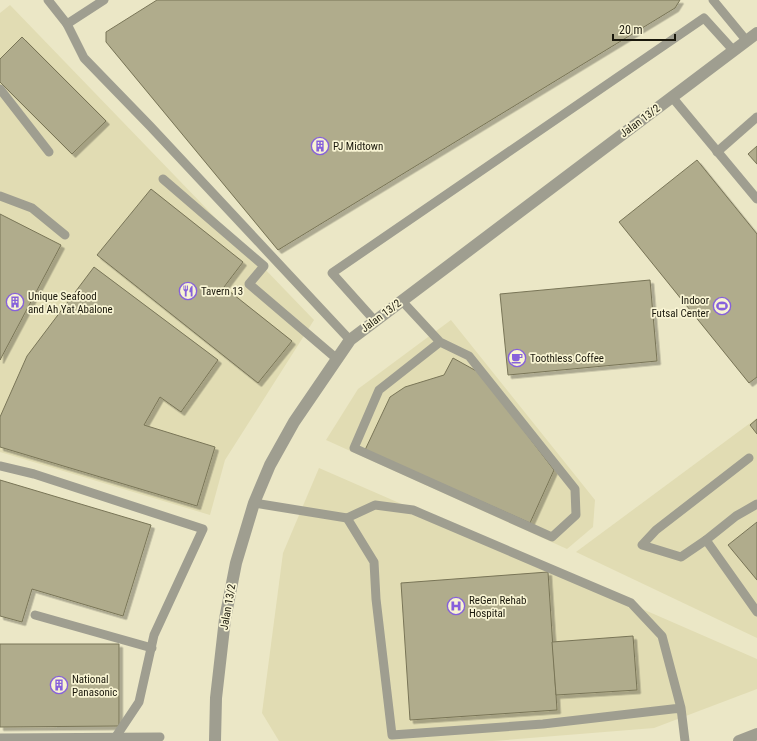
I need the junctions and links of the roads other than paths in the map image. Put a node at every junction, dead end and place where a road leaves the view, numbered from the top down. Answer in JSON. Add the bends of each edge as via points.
{"nodes":[{"id":1,"x":48,"y":0,"type":"edge"},
{"id":2,"x":104,"y":0,"type":"edge"},
{"id":3,"x":713,"y":0,"type":"edge"},
{"id":4,"x":67,"y":24,"type":"junction"},
{"id":5,"x":757,"y":33,"type":"edge"},
{"id":6,"x":746,"y":40,"type":"junction"},
{"id":7,"x":733,"y":50,"type":"junction"},
{"id":8,"x":0,"y":89,"type":"edge"},
{"id":9,"x":672,"y":97,"type":"junction"},
{"id":10,"x":757,"y":117,"type":"edge"},
{"id":11,"x":49,"y":152,"type":"dead end"},
{"id":12,"x":717,"y":152,"type":"junction"},
{"id":13,"x":163,"y":179,"type":"dead end"},
{"id":14,"x":0,"y":196,"type":"edge"},
{"id":15,"x":757,"y":199,"type":"edge"},
{"id":16,"x":65,"y":235,"type":"dead end"},
{"id":17,"x":402,"y":301,"type":"junction"},
{"id":18,"x":375,"y":321,"type":"junction"},
{"id":19,"x":350,"y":340,"type":"junction"},
{"id":20,"x":440,"y":342,"type":"junction"},
{"id":21,"x":337,"y":359,"type":"junction"},
{"id":22,"x":749,"y":458,"type":"dead end"},
{"id":23,"x":0,"y":466,"type":"edge"},
{"id":24,"x":254,"y":503,"type":"junction"},
{"id":25,"x":757,"y":504,"type":"edge"},
{"id":26,"x":347,"y":518,"type":"junction"},
{"id":27,"x":706,"y":540,"type":"junction"},
{"id":28,"x":757,"y":612,"type":"edge"},
{"id":29,"x":35,"y":615,"type":"dead end"},
{"id":30,"x":152,"y":648,"type":"junction"},
{"id":31,"x":681,"y":708,"type":"junction"},
{"id":32,"x":757,"y":734,"type":"edge"},
{"id":33,"x":160,"y":737,"type":"dead end"},
{"id":34,"x":0,"y":738,"type":"edge"},
{"id":35,"x":116,"y":739,"type":"edge"},
{"id":36,"x":216,"y":741,"type":"edge"},
{"id":37,"x":685,"y":741,"type":"edge"},
{"id":38,"x":739,"y":741,"type":"edge"}],
"edges":[{"from":1,"to":4,"type":"lane"},
{"from":2,"to":4,"type":"lane"},
{"from":3,"to":6,"type":"lane"},
{"from":4,"to":19,"type":"lane","via":[[84,58]]},
{"from":5,"to":6,"type":"street","name":"Jalan 13/2"},
{"from":6,"to":7,"type":"street","name":"Jalan 13/2"},
{"from":7,"to":9,"type":"street","name":"Jalan 13/2"},
{"from":7,"to":18,"type":"lane","via":[[704,18],[332,273]]},
{"from":8,"to":11,"type":"lane"},
{"from":9,"to":12,"type":"lane"},
{"from":9,"to":17,"type":"street","name":"Jalan 13/2"},
{"from":10,"to":12,"type":"lane"},
{"from":12,"to":15,"type":"lane"},
{"from":13,"to":21,"type":"lane","via":[[264,266],[249,284]]},
{"from":14,"to":16,"type":"lane","via":[[32,208]]},
{"from":17,"to":18,"type":"street","name":"Jalan 13/2"},
{"from":17,"to":20,"type":"lane"},
{"from":18,"to":19,"type":"street","name":"Jalan 13/2"},
{"from":19,"to":21,"type":"street","name":"Jalan 13/2"},
{"from":20,"to":20,"type":"lane","via":[[469,356],[575,489],[576,514],[552,537],[354,448],[379,390]]},
{"from":21,"to":24,"type":"street","name":"Jalan 13/2","via":[[294,422],[270,465]]},
{"from":22,"to":27,"type":"lane","via":[[656,530],[642,545],[681,557]]},
{"from":23,"to":30,"type":"lane","via":[[41,476],[203,528],[154,635]]},
{"from":24,"to":26,"type":"lane"},
{"from":24,"to":36,"type":"street","name":"Jalan 13/2","via":[[236,563],[225,619],[216,698]]},
{"from":25,"to":27,"type":"lane","via":[[736,516]]},
{"from":26,"to":31,"type":"lane","via":[[375,505],[413,510],[631,603],[662,636]]},
{"from":26,"to":31,"type":"lane","via":[[374,562],[392,735],[543,724]]},
{"from":27,"to":28,"type":"lane"},
{"from":29,"to":30,"type":"lane"},
{"from":30,"to":35,"type":"lane","via":[[139,702]]},
{"from":31,"to":37,"type":"lane"},
{"from":32,"to":38,"type":"street"},
{"from":33,"to":35,"type":"lane"},
{"from":34,"to":35,"type":"lane"}]}
